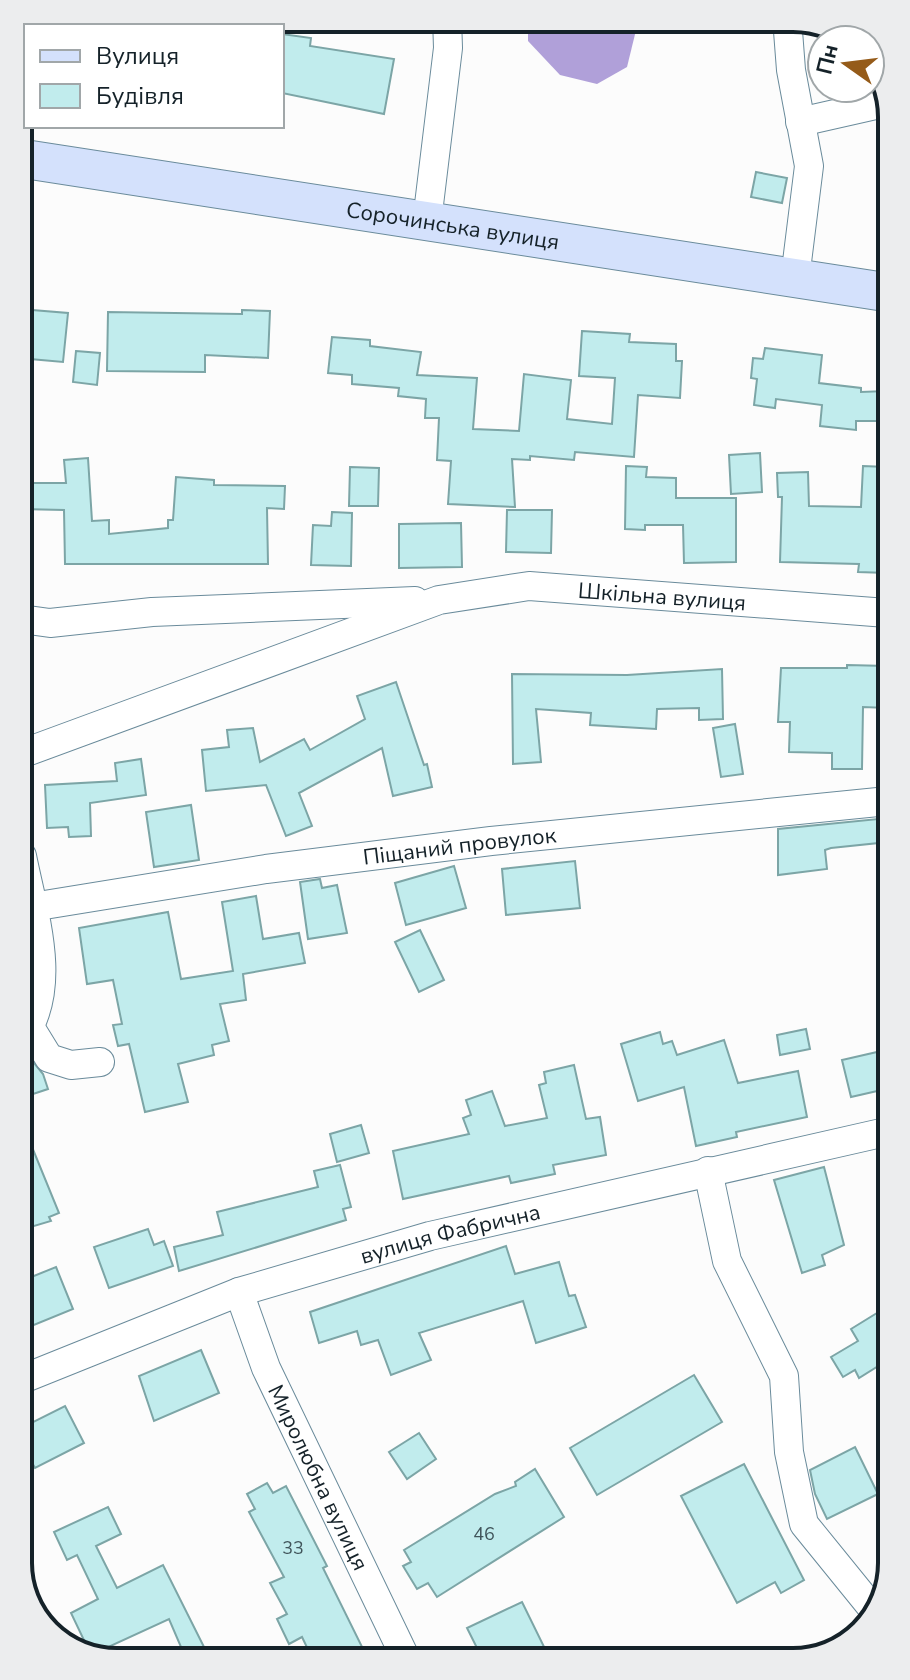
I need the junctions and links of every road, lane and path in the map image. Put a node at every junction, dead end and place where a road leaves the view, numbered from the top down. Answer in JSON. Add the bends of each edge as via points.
{"nodes":[{"id":1,"x":447,"y":32,"type":"edge"},
{"id":2,"x":789,"y":32,"type":"edge"},
{"id":3,"x":877,"y":105,"type":"edge"},
{"id":4,"x":800,"y":122,"type":"junction"},
{"id":5,"x":32,"y":160,"type":"edge"},
{"id":6,"x":427,"y":221,"type":"junction"},
{"id":7,"x":795,"y":278,"type":"junction"},
{"id":8,"x":878,"y":291,"type":"edge"},
{"id":9,"x":439,"y":600,"type":"junction"},
{"id":10,"x":878,"y":612,"type":"edge"},
{"id":11,"x":32,"y":621,"type":"edge"},
{"id":12,"x":32,"y":750,"type":"edge"},
{"id":13,"x":878,"y":802,"type":"edge"},
{"id":14,"x":32,"y":907,"type":"joint"},
{"id":15,"x":32,"y":1017,"type":"edge"},
{"id":16,"x":32,"y":1039,"type":"edge"},
{"id":17,"x":100,"y":1062,"type":"dead end"},
{"id":18,"x":878,"y":1134,"type":"edge"},
{"id":19,"x":708,"y":1171,"type":"junction"},
{"id":20,"x":239,"y":1292,"type":"junction"},
{"id":21,"x":32,"y":1375,"type":"edge"},
{"id":22,"x":868,"y":1603,"type":"edge"},
{"id":23,"x":401,"y":1648,"type":"edge"}],
"edges":[{"from":1,"to":6,"type":"street"},
{"from":2,"to":4,"type":"street"},
{"from":3,"to":4,"type":"street"},
{"from":4,"to":7,"type":"street","via":[[809,166]]},
{"from":5,"to":6,"type":"main road","name":"Сорочинська вулиця"},
{"from":6,"to":7,"type":"main road","name":"Сорочинська вулиця"},
{"from":7,"to":8,"type":"main road","name":"Сорочинська вулиця"},
{"from":9,"to":10,"type":"street","name":"Шкільна вулиця","via":[[529,586]]},
{"from":9,"to":11,"type":"street","name":"Шкільна вулиця"},
{"from":9,"to":12,"type":"street","name":"Шкільна вулиця"},
{"from":13,"to":14,"type":"street","name":"Піщаний провулок","via":[[491,841],[266,869]]},
{"from":14,"to":15,"type":"street","via":[[40,947],[39,1000]]},
{"from":16,"to":17,"type":"street","via":[[49,1058],[71,1065]]},
{"from":18,"to":19,"type":"street","name":"вулиця Фабрична"},
{"from":19,"to":20,"type":"street","name":"вулиця Фабрична","via":[[430,1236]]},
{"from":19,"to":22,"type":"street","via":[[727,1261],[784,1376],[789,1452],[804,1524]]},
{"from":20,"to":21,"type":"street","name":"вулиця Фабрична"},
{"from":20,"to":23,"type":"street","name":"Миролюбна вулиця","via":[[266,1368]]}]}
